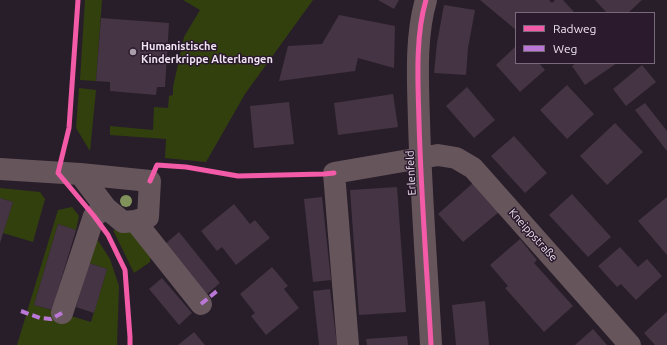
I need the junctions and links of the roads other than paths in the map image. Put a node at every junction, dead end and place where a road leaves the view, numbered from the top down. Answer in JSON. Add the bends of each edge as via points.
{"nodes":[{"id":1,"x":426,"y":0,"type":"edge"},
{"id":2,"x":420,"y":158,"type":"junction"},
{"id":3,"x":0,"y":169,"type":"edge"},
{"id":4,"x":80,"y":174,"type":"junction"},
{"id":5,"x":106,"y":208,"type":"junction"},
{"id":6,"x":135,"y":221,"type":"junction"},
{"id":7,"x":201,"y":304,"type":"dead end"},
{"id":8,"x":62,"y":313,"type":"dead end"},
{"id":9,"x":348,"y":345,"type":"edge"},
{"id":10,"x":432,"y":345,"type":"edge"},
{"id":11,"x":630,"y":345,"type":"edge"}],
"edges":[{"from":1,"to":2,"type":"street","name":"Erlenfeld","via":[[418,52]]},
{"from":2,"to":9,"type":"street","name":"Erlenfeld","via":[[334,173]]},
{"from":2,"to":10,"type":"street","name":"Erlenfeld"},
{"from":2,"to":11,"type":"street","name":"Kneippstraße","via":[[438,155],[456,158],[473,168]]},
{"from":3,"to":4,"type":"street"},
{"from":4,"to":5,"type":"street"},
{"from":4,"to":6,"type":"street","via":[[150,181],[148,217]]},
{"from":5,"to":6,"type":"street","via":[[123,222]]},
{"from":5,"to":8,"type":"street","via":[[94,216]]},
{"from":6,"to":7,"type":"street"}]}
